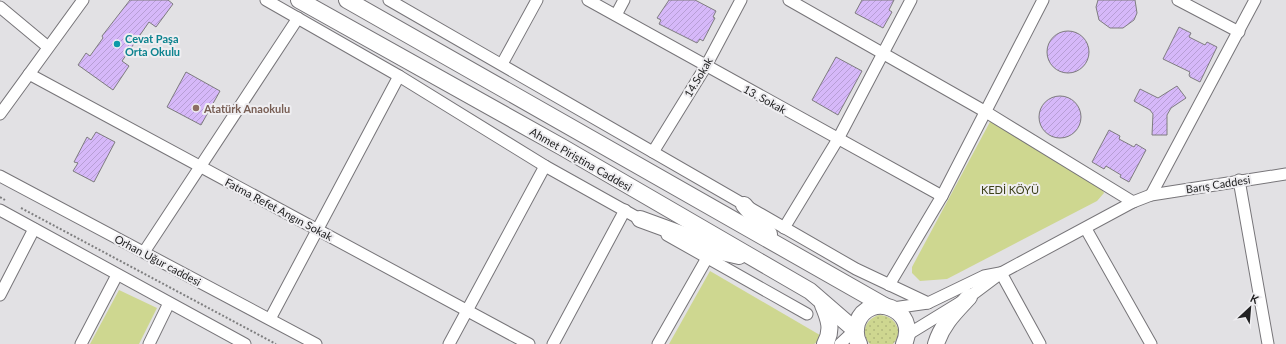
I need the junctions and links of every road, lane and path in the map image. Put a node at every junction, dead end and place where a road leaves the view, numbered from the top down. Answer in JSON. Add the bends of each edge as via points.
{"nodes":[{"id":1,"x":83,"y":0,"type":"edge"},
{"id":2,"x":266,"y":0,"type":"edge"},
{"id":3,"x":299,"y":0,"type":"edge"},
{"id":4,"x":347,"y":0,"type":"edge"},
{"id":5,"x":389,"y":0,"type":"edge"},
{"id":6,"x":537,"y":0,"type":"edge"},
{"id":7,"x":588,"y":0,"type":"edge"},
{"id":8,"x":624,"y":0,"type":"edge"},
{"id":9,"x":741,"y":0,"type":"edge"},
{"id":10,"x":789,"y":0,"type":"edge"},
{"id":11,"x":911,"y":0,"type":"edge"},
{"id":12,"x":1043,"y":0,"type":"edge"},
{"id":13,"x":1178,"y":0,"type":"edge"},
{"id":14,"x":1255,"y":0,"type":"edge"},
{"id":15,"x":0,"y":7,"type":"edge"},
{"id":16,"x":616,"y":15,"type":"junction"},
{"id":17,"x":298,"y":18,"type":"junction"},
{"id":18,"x":1239,"y":32,"type":"junction"},
{"id":19,"x":48,"y":47,"type":"junction"},
{"id":20,"x":883,"y":52,"type":"junction"},
{"id":21,"x":502,"y":64,"type":"junction"},
{"id":22,"x":706,"y":66,"type":"junction"},
{"id":23,"x":29,"y":74,"type":"junction"},
{"id":24,"x":399,"y":76,"type":"junction"},
{"id":25,"x":986,"y":112,"type":"junction"},
{"id":26,"x":0,"y":114,"type":"edge"},
{"id":27,"x":838,"y":139,"type":"junction"},
{"id":28,"x":653,"y":152,"type":"junction"},
{"id":29,"x":546,"y":166,"type":"junction"},
{"id":30,"x":200,"y":167,"type":"junction"},
{"id":31,"x":1286,"y":174,"type":"edge"},
{"id":32,"x":0,"y":176,"type":"edge"},
{"id":33,"x":1239,"y":180,"type":"junction"},
{"id":34,"x":1151,"y":195,"type":"junction"},
{"id":35,"x":942,"y":196,"type":"junction"},
{"id":36,"x":0,"y":197,"type":"edge"},
{"id":37,"x":6,"y":200,"type":"dead end"},
{"id":38,"x":1133,"y":202,"type":"junction"},
{"id":39,"x":744,"y":205,"type":"junction"},
{"id":40,"x":19,"y":207,"type":"dead end"},
{"id":41,"x":0,"y":210,"type":"edge"},
{"id":42,"x":625,"y":210,"type":"junction"},
{"id":43,"x":640,"y":219,"type":"junction"},
{"id":44,"x":784,"y":228,"type":"junction"},
{"id":45,"x":34,"y":229,"type":"junction"},
{"id":46,"x":1086,"y":229,"type":"junction"},
{"id":47,"x":318,"y":230,"type":"junction"},
{"id":48,"x":783,"y":248,"type":"junction"},
{"id":49,"x":144,"y":252,"type":"junction"},
{"id":50,"x":708,"y":258,"type":"junction"},
{"id":51,"x":753,"y":258,"type":"junction"},
{"id":52,"x":1001,"y":273,"type":"junction"},
{"id":53,"x":117,"y":275,"type":"junction"},
{"id":54,"x":889,"y":285,"type":"junction"},
{"id":55,"x":0,"y":295,"type":"edge"},
{"id":56,"x":969,"y":296,"type":"junction"},
{"id":57,"x":822,"y":302,"type":"junction"},
{"id":58,"x":169,"y":303,"type":"junction"},
{"id":59,"x":928,"y":303,"type":"junction"},
{"id":60,"x":889,"y":307,"type":"junction"},
{"id":61,"x":468,"y":310,"type":"junction"},
{"id":62,"x":807,"y":314,"type":"dead end"},
{"id":63,"x":270,"y":318,"type":"junction"},
{"id":64,"x":857,"y":337,"type":"edge"},
{"id":65,"x":907,"y":341,"type":"edge"},
{"id":66,"x":81,"y":344,"type":"edge"},
{"id":67,"x":149,"y":344,"type":"edge"},
{"id":68,"x":245,"y":344,"type":"edge"},
{"id":69,"x":276,"y":344,"type":"edge"},
{"id":70,"x":316,"y":344,"type":"edge"},
{"id":71,"x":449,"y":344,"type":"edge"},
{"id":72,"x":529,"y":344,"type":"edge"},
{"id":73,"x":554,"y":344,"type":"edge"},
{"id":74,"x":658,"y":344,"type":"edge"},
{"id":75,"x":824,"y":344,"type":"edge"},
{"id":76,"x":840,"y":344,"type":"edge"},
{"id":77,"x":936,"y":344,"type":"edge"},
{"id":78,"x":1040,"y":344,"type":"edge"},
{"id":79,"x":1151,"y":344,"type":"edge"},
{"id":80,"x":1268,"y":344,"type":"edge"}],
"edges":[{"from":1,"to":19,"type":"street"},
{"from":2,"to":17,"type":"street"},
{"from":3,"to":51,"type":"street","name":"Ahmet Piriştina Caddesi","via":[[562,147]]},
{"from":4,"to":48,"type":"street","name":"Ahmet Piriştina Caddesi"},
{"from":5,"to":21,"type":"street"},
{"from":6,"to":21,"type":"street"},
{"from":7,"to":16,"type":"street","name":"13. Sokak"},
{"from":8,"to":16,"type":"street"},
{"from":9,"to":22,"type":"street","name":"14.Sokak"},
{"from":10,"to":20,"type":"street"},
{"from":11,"to":20,"type":"street"},
{"from":12,"to":25,"type":"street"},
{"from":13,"to":18,"type":"street"},
{"from":14,"to":18,"type":"street"},
{"from":15,"to":19,"type":"street"},
{"from":16,"to":22,"type":"street","name":"13. Sokak"},
{"from":17,"to":24,"type":"street"},
{"from":17,"to":30,"type":"street"},
{"from":18,"to":34,"type":"street"},
{"from":19,"to":23,"type":"street"},
{"from":20,"to":25,"type":"street"},
{"from":20,"to":27,"type":"street"},
{"from":21,"to":28,"type":"street"},
{"from":22,"to":27,"type":"street","name":"13. Sokak"},
{"from":22,"to":28,"type":"street","name":"14.Sokak"},
{"from":23,"to":26,"type":"street"},
{"from":23,"to":30,"type":"street","name":"Fatma Refet Angın Sokak"},
{"from":24,"to":29,"type":"street"},
{"from":24,"to":47,"type":"street"},
{"from":25,"to":35,"type":"street"},
{"from":25,"to":38,"type":"street"},
{"from":27,"to":35,"type":"street","name":"13. Sokak"},
{"from":27,"to":44,"type":"street"},
{"from":28,"to":39,"type":"street"},
{"from":29,"to":42,"type":"street"},
{"from":29,"to":61,"type":"street"},
{"from":30,"to":47,"type":"street","name":"Fatma Refet Angın Sokak"},
{"from":30,"to":49,"type":"street"},
{"from":31,"to":33,"type":"street","name":"Barış Caddesi"},
{"from":32,"to":49,"type":"street","name":"Orhan Uğur caddesi"},
{"from":33,"to":34,"type":"street","name":"Barış Caddesi"},
{"from":33,"to":80,"type":"street"},
{"from":34,"to":38,"type":"street","name":"Barış Caddesi"},
{"from":35,"to":54,"type":"street"},
{"from":36,"to":37,"type":"path"},
{"from":38,"to":46,"type":"street","name":"Barış Caddesi"},
{"from":39,"to":44,"type":"street"},
{"from":39,"to":48,"type":"street"},
{"from":40,"to":69,"type":"path"},
{"from":41,"to":45,"type":"street"},
{"from":42,"to":43,"type":"street"},
{"from":42,"to":73,"type":"street"},
{"from":43,"to":50,"type":"street"},
{"from":43,"to":51,"type":"street","via":[[692,238],[717,251]]},
{"from":44,"to":54,"type":"street"},
{"from":45,"to":53,"type":"street"},
{"from":45,"to":55,"type":"street"},
{"from":46,"to":52,"type":"street","name":"Barış Caddesi"},
{"from":46,"to":79,"type":"street"},
{"from":47,"to":61,"type":"street","name":"Fatma Refet Angın Sokak"},
{"from":47,"to":63,"type":"street"},
{"from":48,"to":60,"type":"street","name":"Ahmet Piriştina Caddesi"},
{"from":49,"to":63,"type":"street","name":"Orhan Uğur caddesi"},
{"from":50,"to":62,"type":"street"},
{"from":50,"to":74,"type":"street"},
{"from":51,"to":57,"type":"street","name":"Ahmet Piriştina Caddesi","via":[[810,291]]},
{"from":52,"to":56,"type":"street"},
{"from":52,"to":59,"type":"street","via":[[984,276]]},
{"from":52,"to":78,"type":"street"},
{"from":53,"to":58,"type":"street"},
{"from":53,"to":66,"type":"street"},
{"from":54,"to":59,"type":"street"},
{"from":56,"to":65,"type":"street"},
{"from":56,"to":77,"type":"street","via":[[948,319],[939,333]]},
{"from":57,"to":64,"type":"street","name":"Ahmet Piriştina Caddesi"},
{"from":57,"to":75,"type":"street","via":[[830,322],[829,336]]},
{"from":58,"to":67,"type":"street"},
{"from":58,"to":68,"type":"street"},
{"from":59,"to":60,"type":"street"},
{"from":60,"to":64,"type":"street","via":[[878,306],[863,313],[859,319]]},
{"from":60,"to":65,"type":"street","via":[[904,319]]},
{"from":61,"to":71,"type":"street"},
{"from":61,"to":72,"type":"street","name":"Fatma Refet Angın Sokak"},
{"from":63,"to":70,"type":"street","name":"Orhan Uğur caddesi"},
{"from":64,"to":76,"type":"street"}]}
